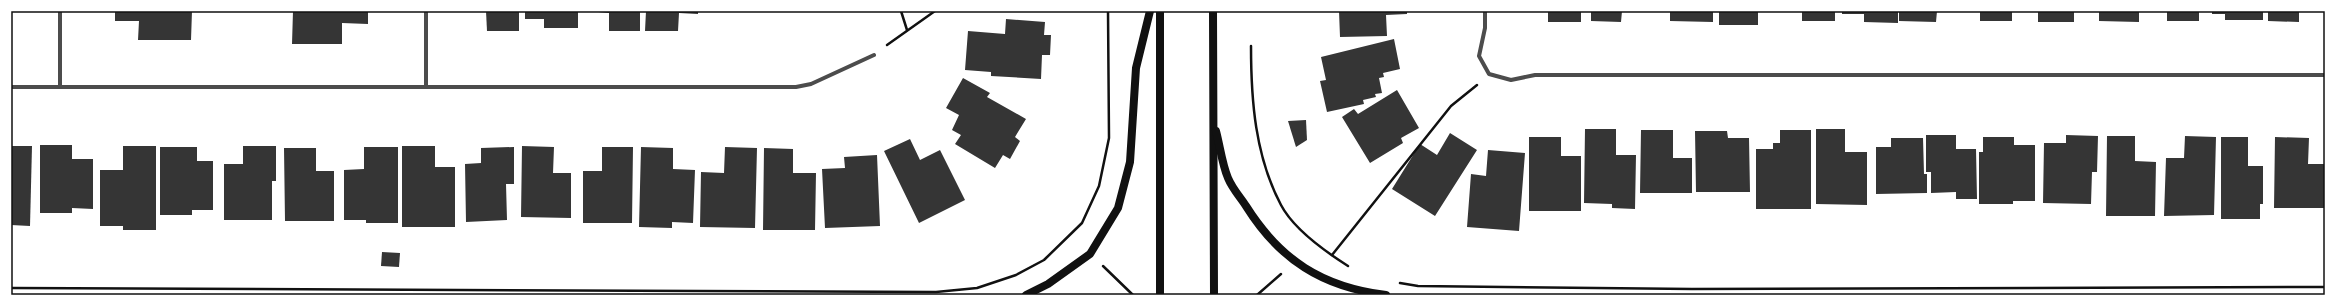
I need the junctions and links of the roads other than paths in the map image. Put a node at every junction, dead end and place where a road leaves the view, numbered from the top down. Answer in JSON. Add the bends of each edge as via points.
{"nodes":[{"id":1,"x":60,"y":11,"type":"edge"},
{"id":2,"x":426,"y":11,"type":"edge"},
{"id":3,"x":1150,"y":11,"type":"edge"},
{"id":4,"x":1160,"y":11,"type":"edge"},
{"id":5,"x":1213,"y":11,"type":"edge"},
{"id":6,"x":1485,"y":11,"type":"edge"},
{"id":7,"x":874,"y":55,"type":"road end"},
{"id":8,"x":2325,"y":75,"type":"edge"},
{"id":9,"x":426,"y":86,"type":"junction"},
{"id":10,"x":11,"y":87,"type":"edge"},
{"id":11,"x":60,"y":87,"type":"junction"},
{"id":12,"x":1213,"y":117,"type":"junction"},
{"id":13,"x":1026,"y":295,"type":"edge"},
{"id":14,"x":1160,"y":295,"type":"edge"},
{"id":15,"x":1214,"y":295,"type":"edge"},
{"id":16,"x":1386,"y":295,"type":"edge"}],
"edges":[{"from":1,"to":11,"type":"street"},
{"from":2,"to":9,"type":"street"},
{"from":3,"to":13,"type":"main road","via":[[1136,68],[1130,162],[1118,208],[1090,254],[1048,284]]},
{"from":4,"to":14,"type":"main road"},
{"from":5,"to":12,"type":"main road"},
{"from":6,"to":8,"type":"street","via":[[1485,28],[1479,56],[1489,74],[1511,80],[1535,75]]},
{"from":7,"to":9,"type":"street","via":[[811,84],[796,87]]},
{"from":9,"to":11,"type":"street"},
{"from":10,"to":11,"type":"street"},
{"from":12,"to":15,"type":"main road"},
{"from":12,"to":16,"type":"main road","via":[[1228,178],[1258,226],[1281,251],[1322,280]]}]}
